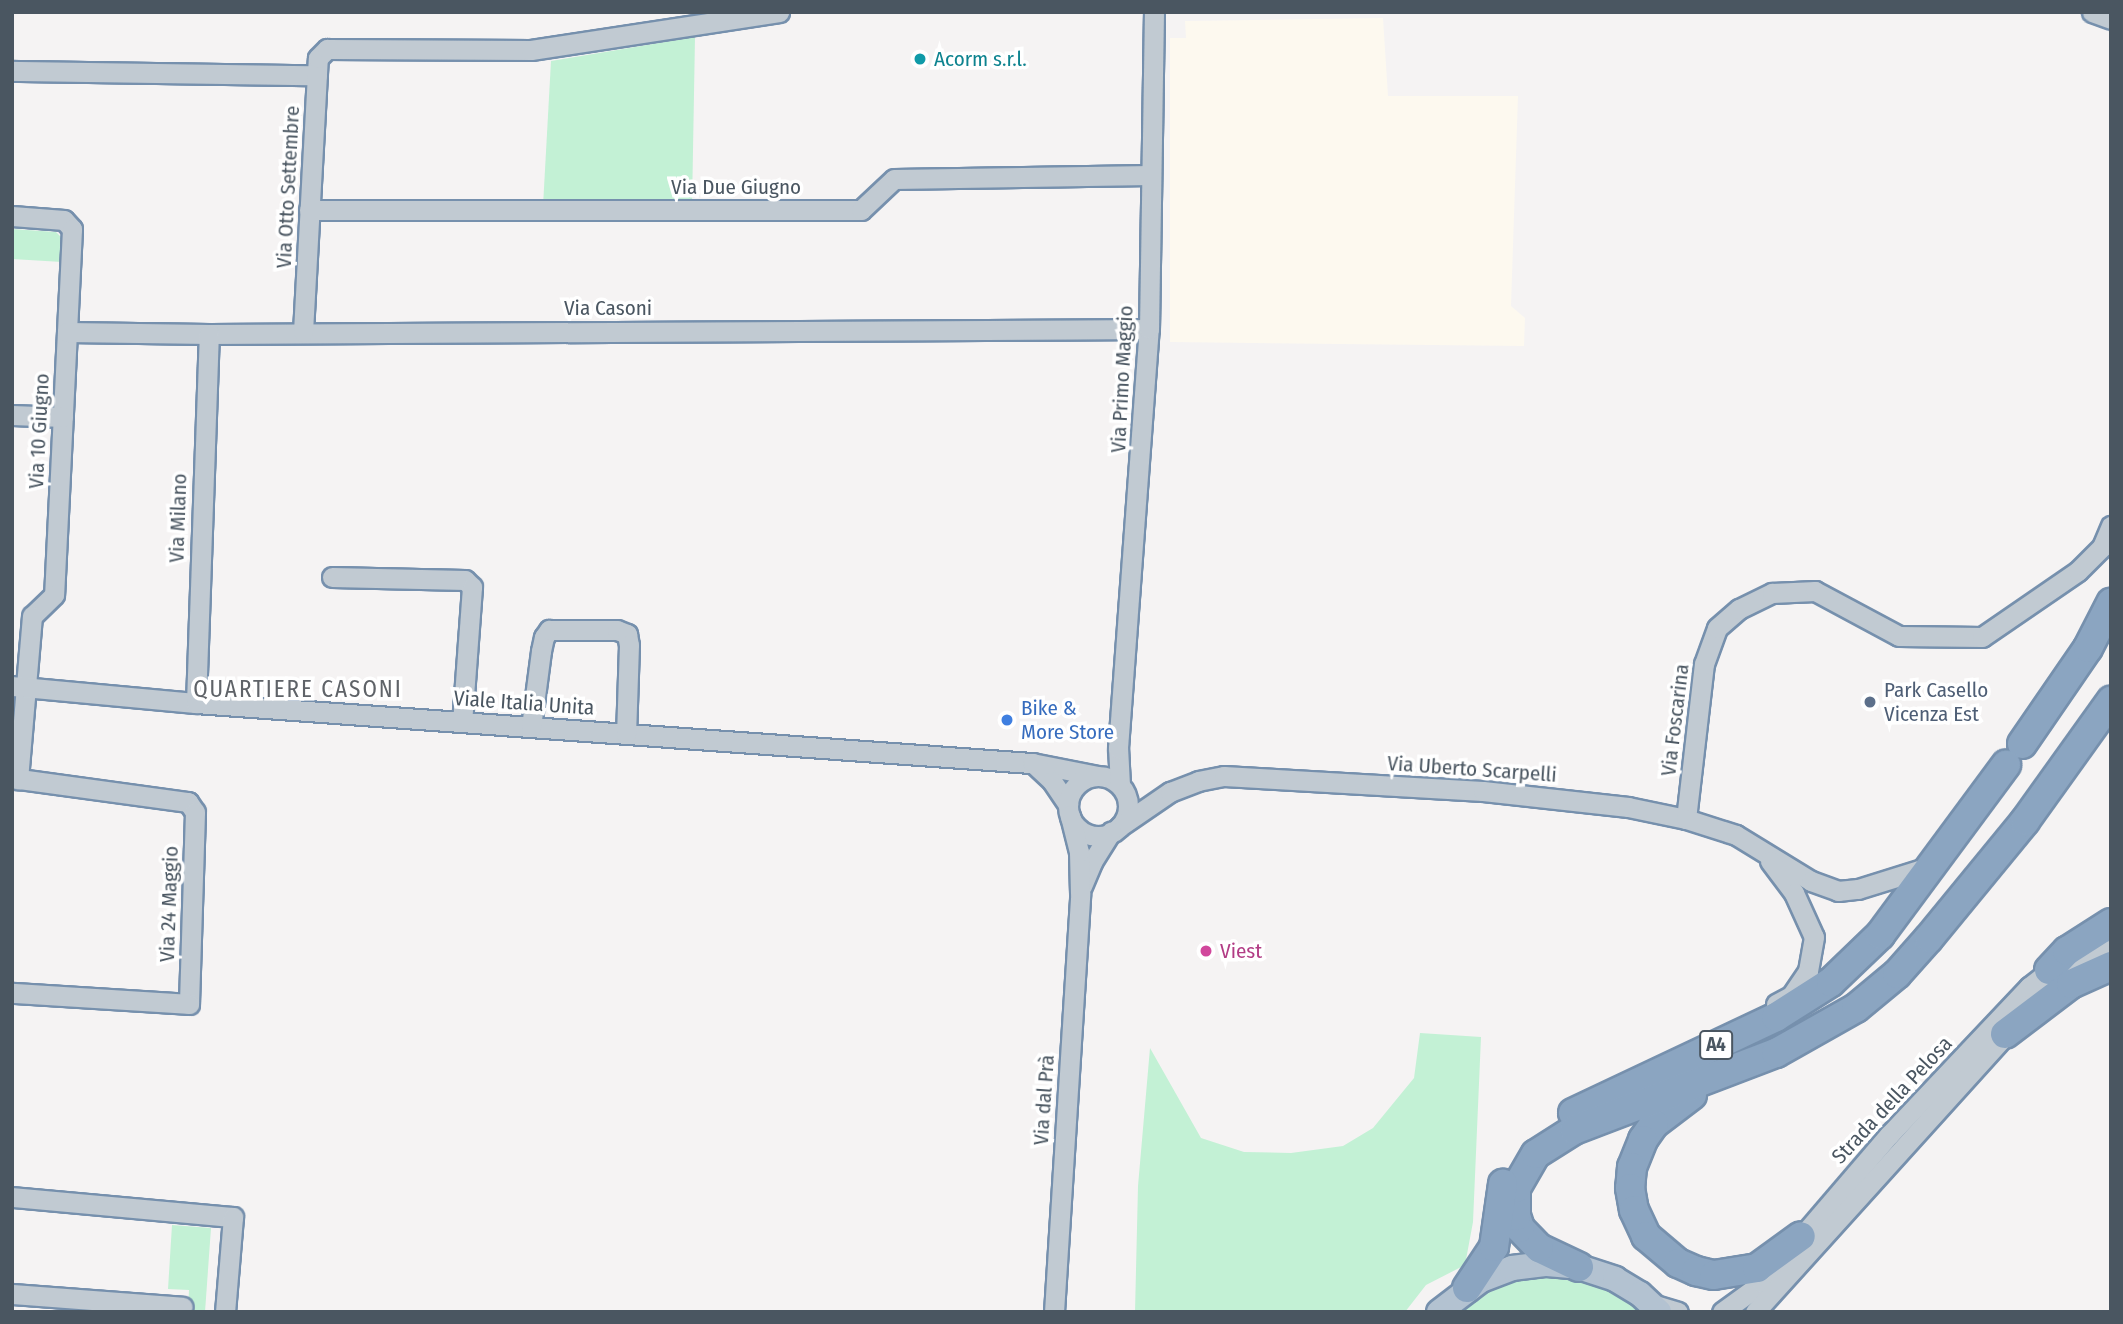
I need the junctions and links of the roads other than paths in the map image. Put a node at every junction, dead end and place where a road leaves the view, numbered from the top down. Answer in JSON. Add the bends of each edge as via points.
{"nodes":[{"id":1,"x":779,"y":12,"type":"edge"},
{"id":2,"x":1154,"y":12,"type":"edge"},
{"id":3,"x":2092,"y":12,"type":"edge"},
{"id":4,"x":2111,"y":19,"type":"edge"},
{"id":5,"x":12,"y":71,"type":"edge"},
{"id":6,"x":317,"y":75,"type":"junction"},
{"id":7,"x":1151,"y":175,"type":"junction"},
{"id":8,"x":309,"y":210,"type":"junction"},
{"id":9,"x":12,"y":216,"type":"edge"},
{"id":10,"x":1149,"y":329,"type":"junction"},
{"id":11,"x":67,"y":332,"type":"junction"},
{"id":12,"x":303,"y":332,"type":"junction"},
{"id":13,"x":209,"y":334,"type":"junction"},
{"id":14,"x":12,"y":415,"type":"edge"},
{"id":15,"x":63,"y":417,"type":"junction"},
{"id":16,"x":2111,"y":526,"type":"edge"},
{"id":17,"x":332,"y":577,"type":"dead end"},
{"id":18,"x":2111,"y":603,"type":"edge"},
{"id":19,"x":2111,"y":622,"type":"edge"},
{"id":20,"x":2088,"y":648,"type":"junction"},
{"id":21,"x":18,"y":687,"type":"edge"},
{"id":22,"x":2111,"y":687,"type":"edge"},
{"id":23,"x":2111,"y":701,"type":"edge"},
{"id":24,"x":196,"y":703,"type":"junction"},
{"id":25,"x":462,"y":722,"type":"junction"},
{"id":26,"x":531,"y":727,"type":"junction"},
{"id":27,"x":626,"y":734,"type":"junction"},
{"id":28,"x":2084,"y":736,"type":"junction"},
{"id":29,"x":1032,"y":763,"type":"junction"},
{"id":30,"x":15,"y":779,"type":"edge"},
{"id":31,"x":1111,"y":782,"type":"junction"},
{"id":32,"x":1170,"y":792,"type":"junction"},
{"id":33,"x":1069,"y":810,"type":"junction"},
{"id":34,"x":1686,"y":818,"type":"junction"},
{"id":35,"x":1115,"y":830,"type":"junction"},
{"id":36,"x":1763,"y":852,"type":"junction"},
{"id":37,"x":1933,"y":866,"type":"junction"},
{"id":38,"x":1080,"y":893,"type":"junction"},
{"id":39,"x":2111,"y":923,"type":"edge"},
{"id":40,"x":2111,"y":937,"type":"edge"},
{"id":41,"x":2111,"y":949,"type":"edge"},
{"id":42,"x":2111,"y":966,"type":"edge"},
{"id":43,"x":2049,"y":970,"type":"junction"},
{"id":44,"x":12,"y":993,"type":"edge"},
{"id":45,"x":2005,"y":1034,"type":"junction"},
{"id":46,"x":1666,"y":1069,"type":"junction"},
{"id":47,"x":1730,"y":1072,"type":"junction"},
{"id":48,"x":12,"y":1197,"type":"edge"},
{"id":49,"x":1801,"y":1236,"type":"junction"},
{"id":50,"x":1579,"y":1267,"type":"junction"},
{"id":51,"x":1467,"y":1288,"type":"junction"},
{"id":52,"x":12,"y":1294,"type":"edge"},
{"id":53,"x":183,"y":1307,"type":"dead end"},
{"id":54,"x":1656,"y":1308,"type":"edge"},
{"id":55,"x":1054,"y":1311,"type":"edge"},
{"id":56,"x":225,"y":1312,"type":"edge"},
{"id":57,"x":1439,"y":1312,"type":"edge"},
{"id":58,"x":1678,"y":1312,"type":"edge"},
{"id":59,"x":1722,"y":1312,"type":"edge"},
{"id":60,"x":1755,"y":1312,"type":"edge"}],
"edges":[{"from":1,"to":6,"type":"street","name":"Via Otto Settembre","via":[[531,50],[327,49],[318,58]]},
{"from":2,"to":7,"type":"street","name":"Via Primo Maggio"},
{"from":3,"to":4,"type":"street"},
{"from":5,"to":6,"type":"street"},
{"from":6,"to":8,"type":"street","name":"Via Otto Settembre"},
{"from":7,"to":8,"type":"street","name":"Via Due Giugno","via":[[894,179],[862,210]]},
{"from":7,"to":10,"type":"street","name":"Via Primo Maggio"},
{"from":8,"to":12,"type":"street","name":"Via Otto Settembre"},
{"from":9,"to":11,"type":"street","name":"Via 10 Giugno","via":[[64,220],[72,229]]},
{"from":10,"to":12,"type":"street","name":"Via Casoni"},
{"from":10,"to":31,"type":"street","name":"Via Primo Maggio","via":[[1118,748]]},
{"from":11,"to":13,"type":"street","name":"Via Casoni"},
{"from":11,"to":15,"type":"street","name":"Via 10 Giugno"},
{"from":12,"to":13,"type":"street","name":"Via Casoni"},
{"from":13,"to":24,"type":"street","name":"Via Milano"},
{"from":14,"to":15,"type":"street"},
{"from":15,"to":21,"type":"street","name":"Via 10 Giugno","via":[[54,595],[32,616]]},
{"from":16,"to":34,"type":"street","name":"Via Foscarina","via":[[2102,547],[2078,571],[1982,637],[1899,636],[1815,591],[1772,593],[1739,609],[1717,628],[1704,664]]},
{"from":17,"to":25,"type":"street","via":[[465,580],[472,587]]},
{"from":18,"to":20,"type":"highway","number":"A4"},
{"from":19,"to":20,"type":"highway"},
{"from":20,"to":37,"type":"highway","number":"A4"},
{"from":21,"to":24,"type":"street","name":"Viale Italia Unita"},
{"from":21,"to":30,"type":"street","name":"Via 24 Maggio"},
{"from":22,"to":28,"type":"highway"},
{"from":23,"to":28,"type":"highway"},
{"from":24,"to":25,"type":"street","name":"Viale Italia Unita"},
{"from":25,"to":26,"type":"street","name":"Viale Italia Unita"},
{"from":26,"to":27,"type":"street","name":"Viale Italia Unita"},
{"from":26,"to":27,"type":"street","via":[[541,651],[549,630],[617,630],[627,634],[629,645]]},
{"from":27,"to":29,"type":"street","name":"Viale Italia Unita"},
{"from":28,"to":47,"type":"highway","via":[[2025,821],[1897,974],[1856,1008],[1812,1035]]},
{"from":29,"to":31,"type":"street","name":"Viale Italia Unita"},
{"from":29,"to":33,"type":"street","via":[[1043,770]]},
{"from":30,"to":44,"type":"street","name":"Via 24 Maggio","via":[[188,802],[195,812],[189,1004]]},
{"from":31,"to":32,"type":"street","name":"Via Uberto Scarpelli","via":[[1157,795]]},
{"from":31,"to":33,"type":"street","via":[[1088,778],[1074,788]]},
{"from":31,"to":35,"type":"street","via":[[1127,812]]},
{"from":32,"to":34,"type":"street","name":"Via Uberto Scarpelli","via":[[1224,776],[1576,800]]},
{"from":32,"to":35,"type":"street","name":"Via Uberto Scarpelli"},
{"from":33,"to":35,"type":"street","via":[[1083,831],[1092,835]]},
{"from":33,"to":38,"type":"street","name":"Via dal Prà","via":[[1079,852]]},
{"from":34,"to":36,"type":"street","name":"Via Uberto Scarpelli","via":[[1737,835]]},
{"from":35,"to":38,"type":"street","name":"Via dal Prà","via":[[1092,862]]},
{"from":36,"to":37,"type":"street","name":"Via Uberto Scarpelli","via":[[1838,891]]},
{"from":36,"to":46,"type":"street","name":"Via Uberto Scarpelli","via":[[1805,914],[1814,937],[1808,971],[1791,996]]},
{"from":37,"to":46,"type":"highway","number":"A4","via":[[1873,943],[1831,982],[1776,1017]]},
{"from":38,"to":55,"type":"street","name":"Via dal Prà"},
{"from":39,"to":43,"type":"highway","via":[[2067,951]]},
{"from":40,"to":43,"type":"street","name":"Strada della Pelosa"},
{"from":41,"to":45,"type":"street","name":"Strada della Pelosa","via":[[2048,990]]},
{"from":42,"to":45,"type":"highway","via":[[2071,984]]},
{"from":43,"to":49,"type":"street","name":"Strada della Pelosa","via":[[1889,1135]]},
{"from":45,"to":60,"type":"street","name":"Strada della Pelosa"},
{"from":46,"to":51,"type":"highway","number":"A4","via":[[1569,1115],[1528,1142],[1504,1180],[1494,1247]]},
{"from":47,"to":49,"type":"highway","via":[[1654,1124],[1632,1167],[1634,1210],[1658,1249],[1678,1263],[1714,1275],[1757,1268]]},
{"from":47,"to":50,"type":"highway","number":"A4","via":[[1574,1130],[1546,1145],[1527,1164],[1516,1188],[1520,1228],[1539,1248]]},
{"from":48,"to":56,"type":"street","via":[[233,1217]]},
{"from":49,"to":59,"type":"street","name":"Strada della Pelosa","via":[[1762,1283]]},
{"from":50,"to":51,"type":"main road","via":[[1512,1268]]},
{"from":50,"to":54,"type":"main road","via":[[1615,1279]]},
{"from":51,"to":57,"type":"main road"},
{"from":52,"to":53,"type":"street"},
{"from":54,"to":58,"type":"street"}]}
